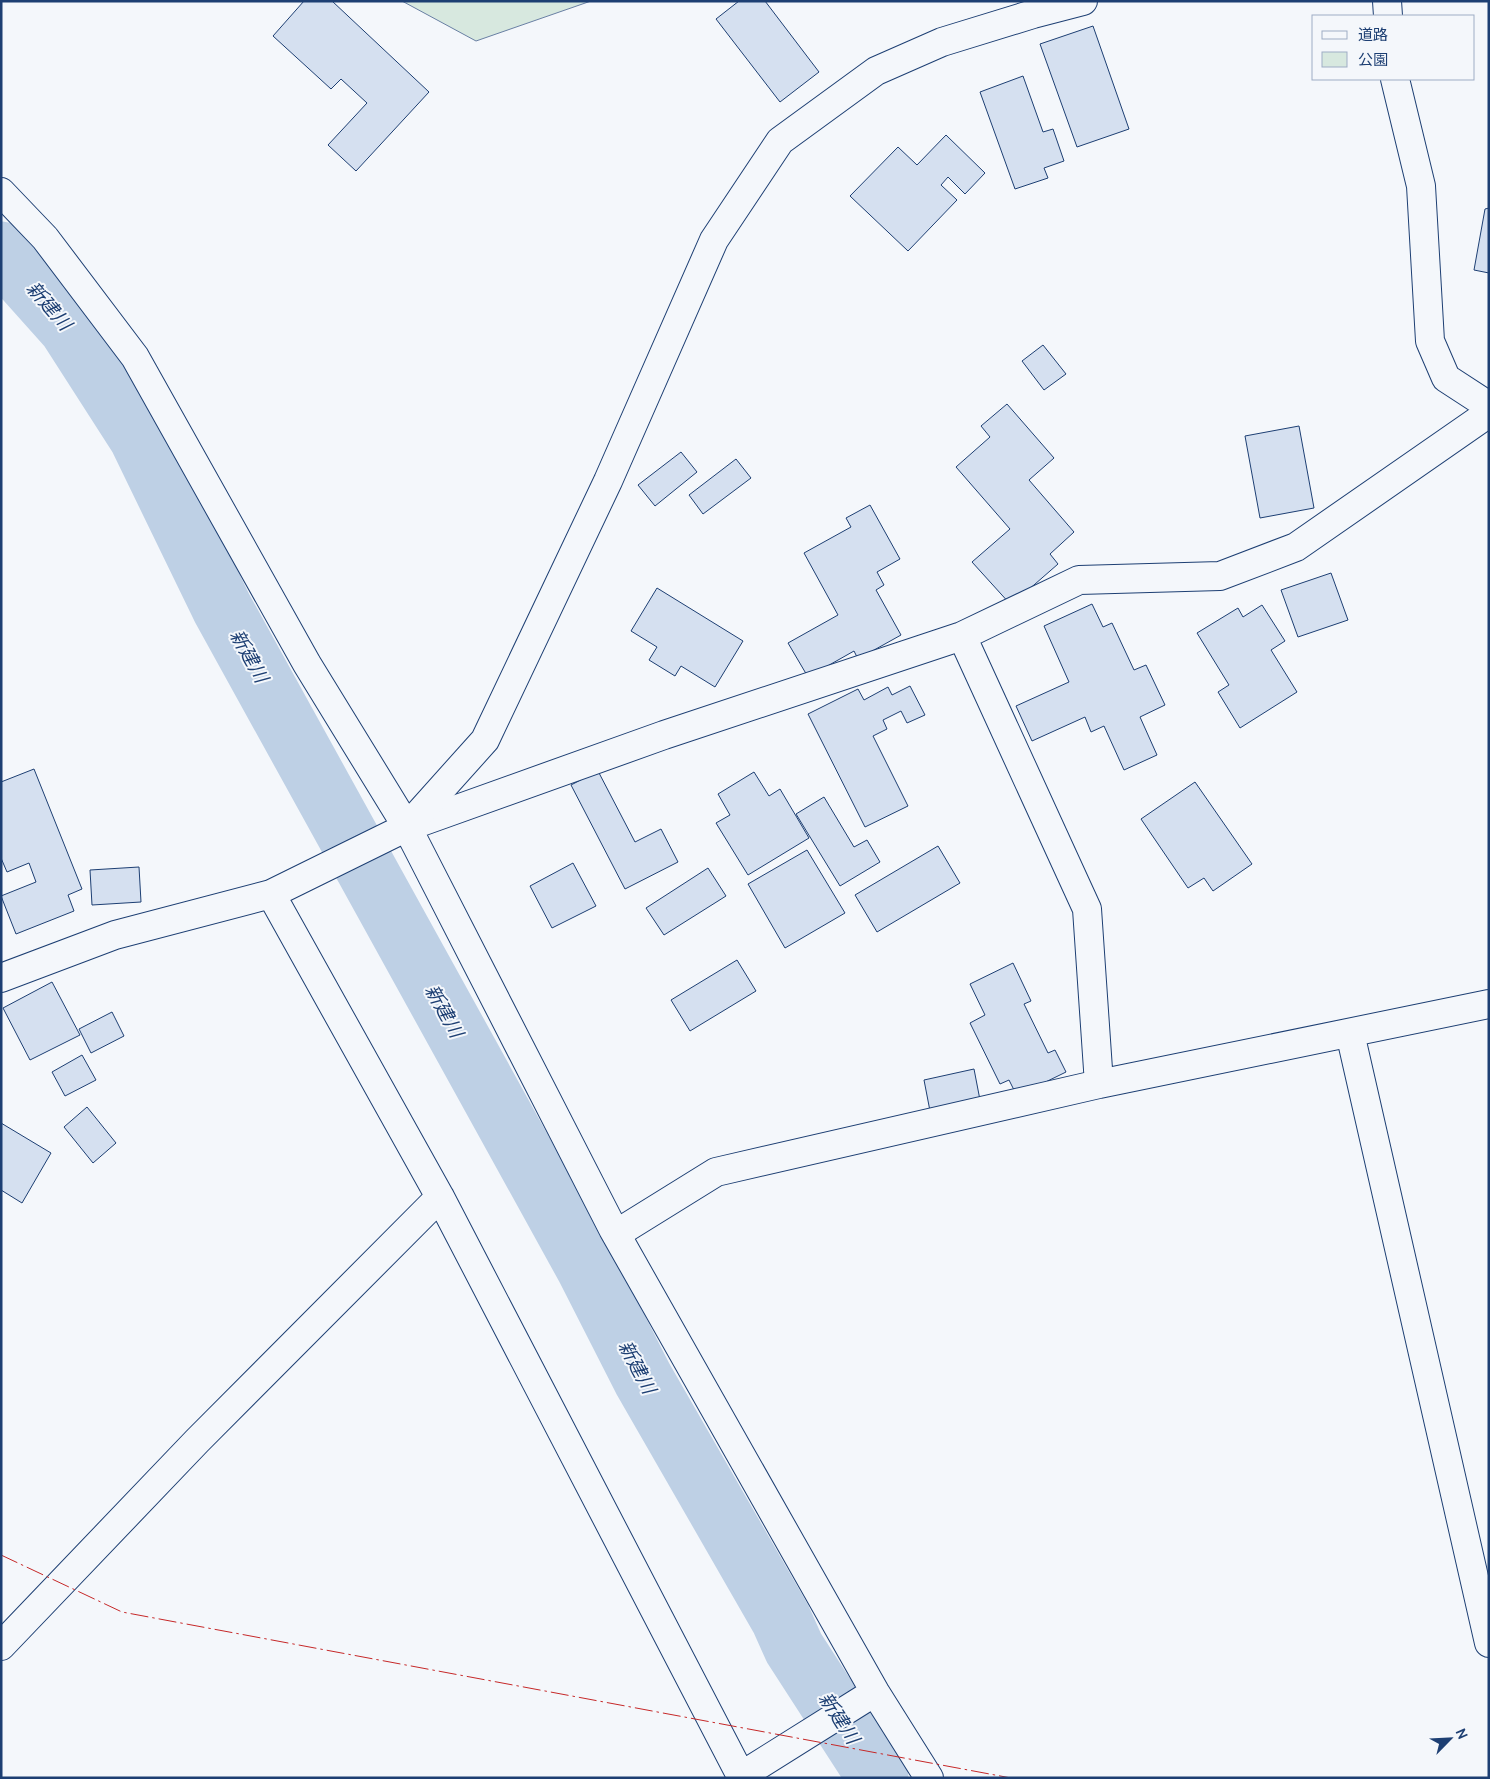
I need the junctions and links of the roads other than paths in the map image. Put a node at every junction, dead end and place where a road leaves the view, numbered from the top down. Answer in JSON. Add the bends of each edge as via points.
{"nodes":[{"id":1,"x":1083,"y":1,"type":"edge"},
{"id":2,"x":1387,"y":1,"type":"edge"},
{"id":3,"x":1388,"y":15,"type":"edge"},
{"id":4,"x":1395,"y":80,"type":"edge"},
{"id":5,"x":1,"y":192,"type":"edge"},
{"id":6,"x":1489,"y":406,"type":"edge"},
{"id":7,"x":1489,"y":413,"type":"edge"},
{"id":8,"x":962,"y":636,"type":"junction"},
{"id":9,"x":399,"y":831,"type":"junction"},
{"id":10,"x":278,"y":890,"type":"junction"},
{"id":11,"x":1,"y":978,"type":"edge"},
{"id":12,"x":1489,"y":1004,"type":"edge"},
{"id":13,"x":1350,"y":1033,"type":"junction"},
{"id":14,"x":1099,"y":1084,"type":"junction"},
{"id":15,"x":440,"y":1196,"type":"junction"},
{"id":16,"x":616,"y":1234,"type":"junction"},
{"id":17,"x":1489,"y":1643,"type":"edge"},
{"id":18,"x":1,"y":1646,"type":"edge"},
{"id":19,"x":866,"y":1697,"type":"junction"},
{"id":20,"x":742,"y":1777,"type":"edge"},
{"id":21,"x":929,"y":1778,"type":"edge"}],
"edges":[{"from":1,"to":9,"type":"street","via":[[942,42],[876,71],[780,141],[714,240],[608,480],[486,740]]},
{"from":2,"to":3,"type":"street"},
{"from":4,"to":6,"type":"street","via":[[1421,186],[1430,340],[1446,378]]},
{"from":5,"to":9,"type":"street","via":[[45,238],[135,356]]},
{"from":7,"to":8,"type":"street","via":[[1296,548],[1220,576],[1078,580]]},
{"from":8,"to":9,"type":"street","via":[[664,735]]},
{"from":8,"to":14,"type":"street","via":[[1086,909]]},
{"from":9,"to":10,"type":"street"},
{"from":9,"to":16,"type":"street"},
{"from":10,"to":11,"type":"street","via":[[116,935]]},
{"from":10,"to":15,"type":"street"},
{"from":12,"to":13,"type":"street"},
{"from":13,"to":14,"type":"street"},
{"from":13,"to":17,"type":"street"},
{"from":14,"to":16,"type":"street","via":[[716,1172]]},
{"from":15,"to":18,"type":"street","via":[[197,1441]]},
{"from":15,"to":20,"type":"street"},
{"from":16,"to":19,"type":"street"},
{"from":19,"to":20,"type":"street"},
{"from":19,"to":21,"type":"street"}]}
